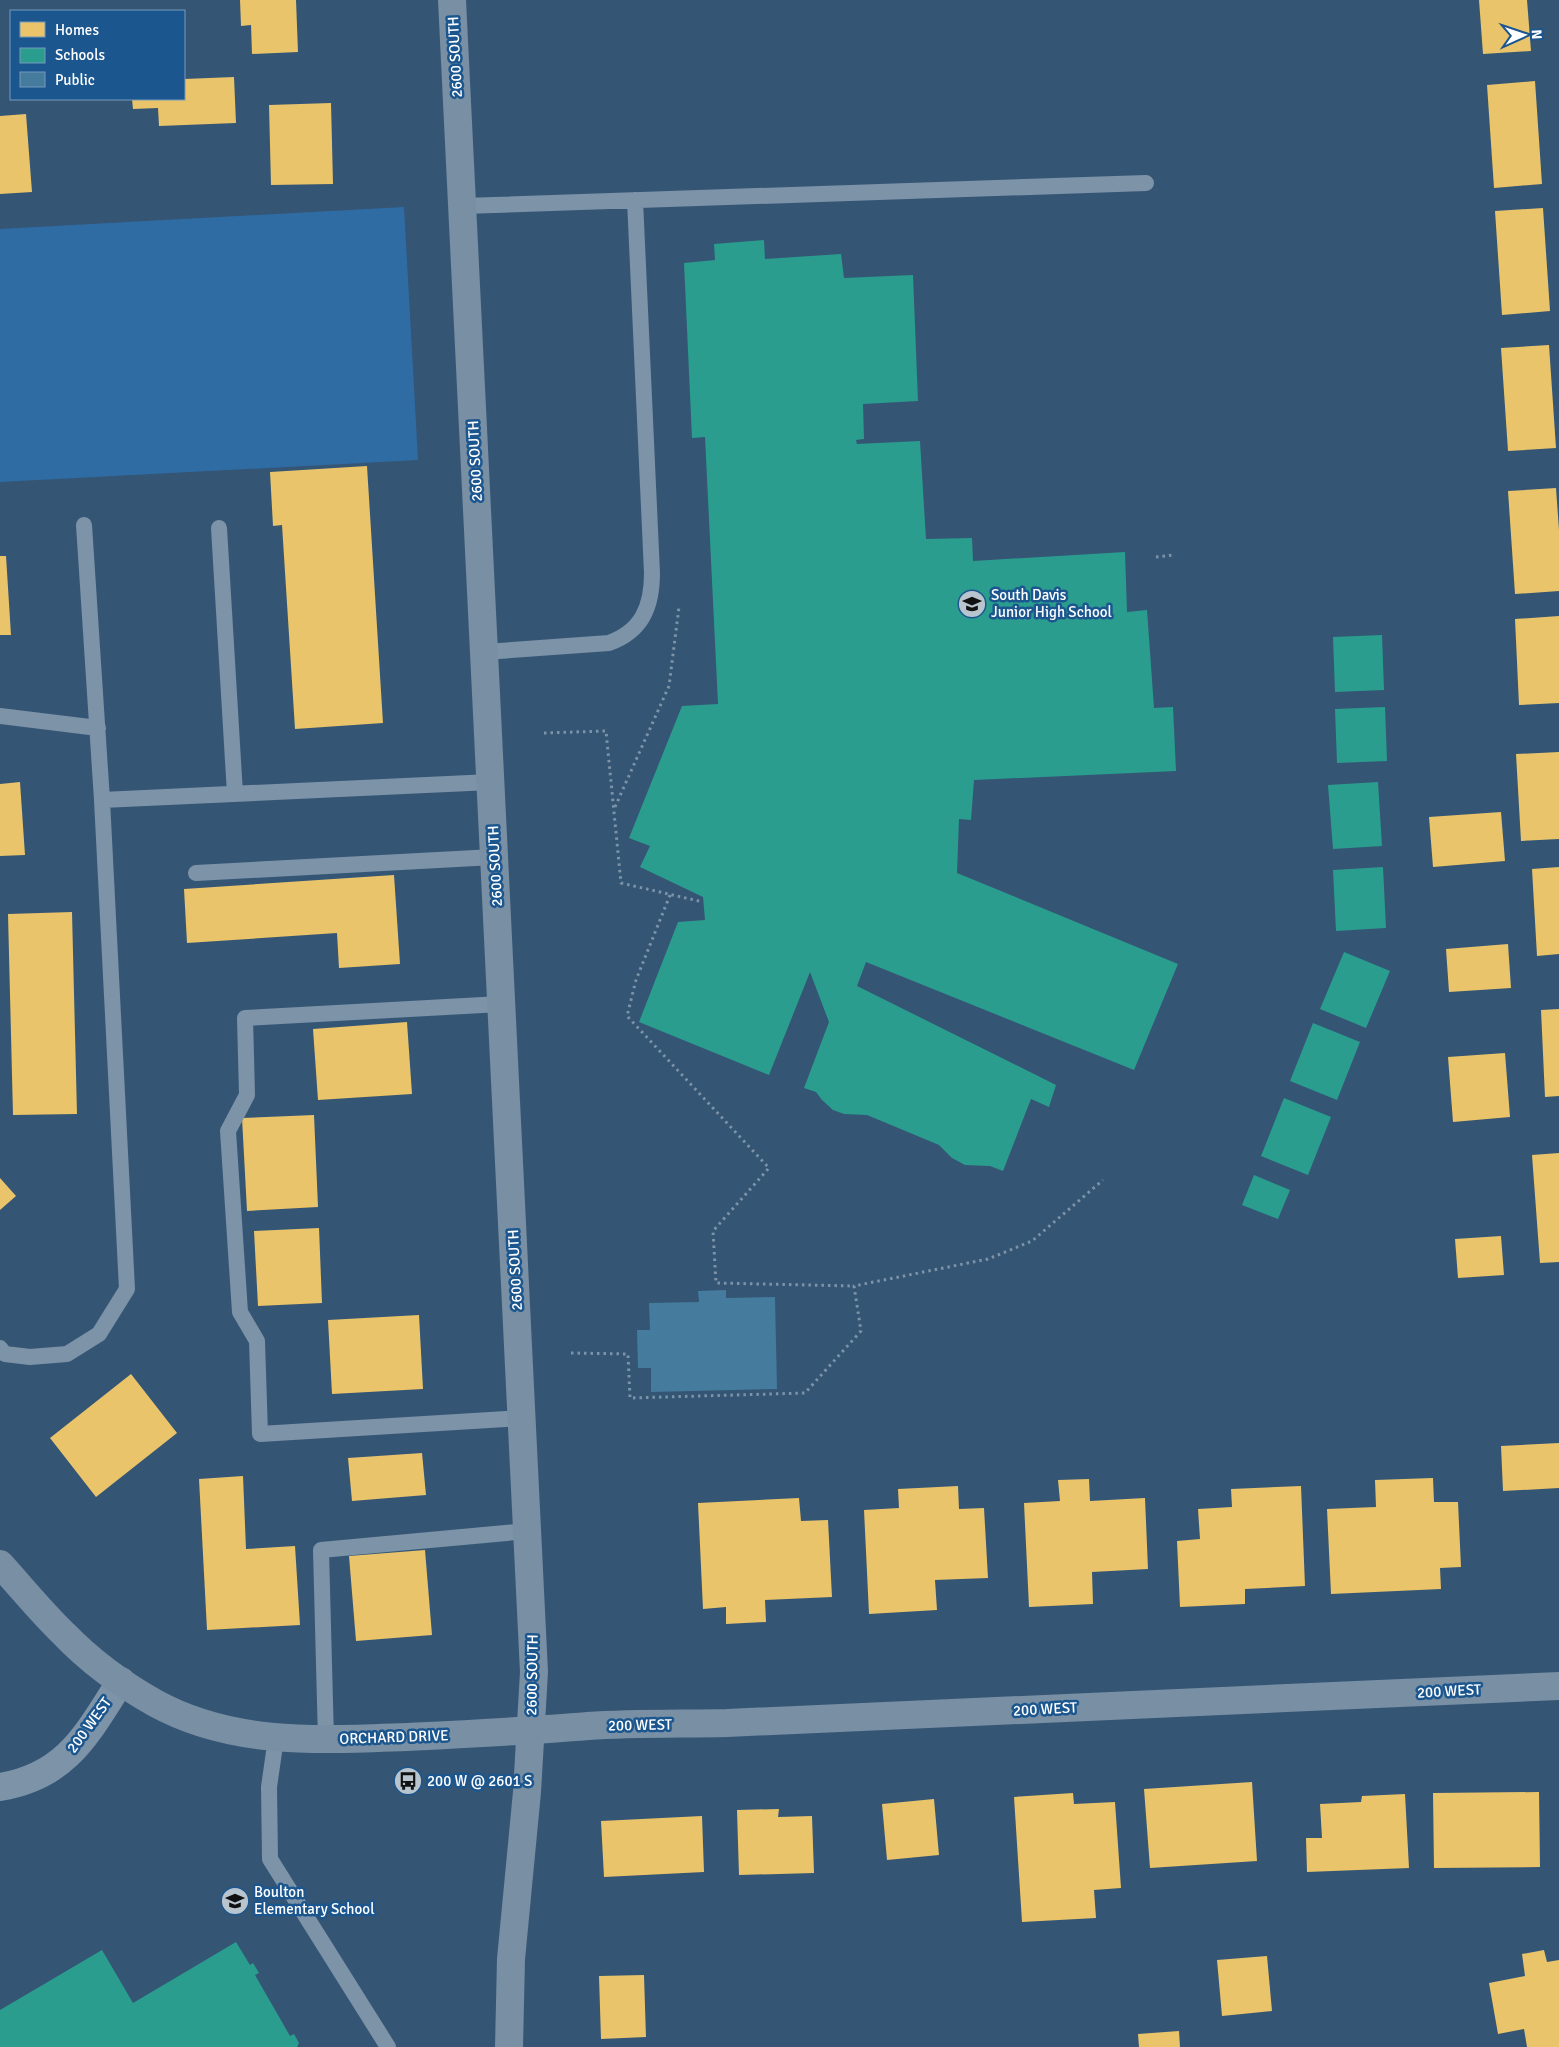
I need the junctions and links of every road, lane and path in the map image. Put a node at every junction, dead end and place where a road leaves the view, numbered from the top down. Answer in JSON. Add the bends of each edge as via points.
{"nodes":[{"id":1,"x":452,"y":0,"type":"edge"},
{"id":2,"x":1146,"y":183,"type":"dead end"},
{"id":3,"x":634,"y":200,"type":"junction"},
{"id":4,"x":463,"y":206,"type":"junction"},
{"id":5,"x":84,"y":525,"type":"dead end"},
{"id":6,"x":220,"y":528,"type":"dead end"},
{"id":7,"x":1174,"y":556,"type":"dead end"},
{"id":8,"x":1156,"y":557,"type":"dead end"},
{"id":9,"x":679,"y":607,"type":"dead end"},
{"id":10,"x":485,"y":652,"type":"junction"},
{"id":11,"x":0,"y":716,"type":"edge"},
{"id":12,"x":98,"y":728,"type":"junction"},
{"id":13,"x":544,"y":733,"type":"dead end"},
{"id":14,"x":491,"y":782,"type":"junction"},
{"id":15,"x":235,"y":794,"type":"junction"},
{"id":16,"x":102,"y":800,"type":"junction"},
{"id":17,"x":614,"y":807,"type":"junction"},
{"id":18,"x":494,"y":857,"type":"junction"},
{"id":19,"x":196,"y":873,"type":"dead end"},
{"id":20,"x":670,"y":894,"type":"junction"},
{"id":21,"x":703,"y":902,"type":"dead end"},
{"id":22,"x":501,"y":1004,"type":"junction"},
{"id":23,"x":1103,"y":1180,"type":"dead end"},
{"id":24,"x":854,"y":1286,"type":"junction"},
{"id":25,"x":0,"y":1348,"type":"edge"},
{"id":26,"x":571,"y":1353,"type":"dead end"},
{"id":27,"x":522,"y":1418,"type":"junction"},
{"id":28,"x":528,"y":1531,"type":"junction"},
{"id":29,"x":0,"y":1564,"type":"edge"},
{"id":30,"x":121,"y":1681,"type":"junction"},
{"id":31,"x":1559,"y":1686,"type":"edge"},
{"id":32,"x":531,"y":1732,"type":"junction"},
{"id":33,"x":276,"y":1738,"type":"junction"},
{"id":34,"x":326,"y":1740,"type":"junction"},
{"id":35,"x":0,"y":1787,"type":"edge"},
{"id":36,"x":388,"y":2047,"type":"edge"},
{"id":37,"x":509,"y":2047,"type":"edge"}],
"edges":[{"from":1,"to":4,"type":"main road","name":"2600 SOUTH"},
{"from":2,"to":3,"type":"lane"},
{"from":3,"to":4,"type":"lane"},
{"from":3,"to":10,"type":"lane","via":[[652,573],[652,591],[647,608],[632,631],[609,643]]},
{"from":4,"to":10,"type":"main road","name":"2600 SOUTH"},
{"from":5,"to":12,"type":"lane"},
{"from":6,"to":15,"type":"lane"},
{"from":7,"to":8,"type":"path"},
{"from":9,"to":17,"type":"path","via":[[669,686]]},
{"from":10,"to":14,"type":"main road","name":"2600 SOUTH"},
{"from":11,"to":12,"type":"lane"},
{"from":12,"to":16,"type":"lane"},
{"from":13,"to":17,"type":"path","via":[[606,732]]},
{"from":14,"to":15,"type":"lane"},
{"from":14,"to":18,"type":"main road","name":"2600 SOUTH"},
{"from":15,"to":16,"type":"lane"},
{"from":16,"to":25,"type":"lane","via":[[127,1289],[99,1334],[67,1354],[30,1358],[5,1354]]},
{"from":17,"to":20,"type":"path","via":[[621,882]]},
{"from":18,"to":19,"type":"lane"},
{"from":18,"to":22,"type":"main road","name":"2600 SOUTH"},
{"from":20,"to":21,"type":"path"},
{"from":20,"to":24,"type":"path","via":[[636,980],[627,1016],[769,1168],[713,1231],[716,1283]]},
{"from":22,"to":27,"type":"main road","name":"2600 SOUTH"},
{"from":22,"to":27,"type":"lane","via":[[244,1018],[247,1095],[228,1130],[240,1312],[257,1341],[260,1434]]},
{"from":23,"to":24,"type":"path","via":[[1032,1241],[988,1259]]},
{"from":24,"to":26,"type":"path","via":[[861,1331],[805,1393],[630,1398],[628,1354]]},
{"from":27,"to":28,"type":"main road","name":"2600 SOUTH"},
{"from":28,"to":32,"type":"main road","name":"2600 SOUTH","via":[[534,1672]]},
{"from":28,"to":34,"type":"lane","via":[[320,1550]]},
{"from":29,"to":30,"type":"main road","name":"ORCHARD DRIVE","via":[[63,1634]]},
{"from":30,"to":33,"type":"main road","name":"ORCHARD DRIVE","via":[[156,1703],[194,1719],[233,1731]]},
{"from":30,"to":35,"type":"street","name":"200 WEST","via":[[90,1729],[55,1767],[38,1777]]},
{"from":31,"to":32,"type":"main road","name":"200 WEST","via":[[736,1723],[590,1726]]},
{"from":32,"to":34,"type":"main road","name":"ORCHARD DRIVE"},
{"from":32,"to":37,"type":"main road","via":[[511,1959]]},
{"from":33,"to":34,"type":"main road","name":"ORCHARD DRIVE"},
{"from":33,"to":36,"type":"lane","via":[[269,1788],[270,1859]]}]}
